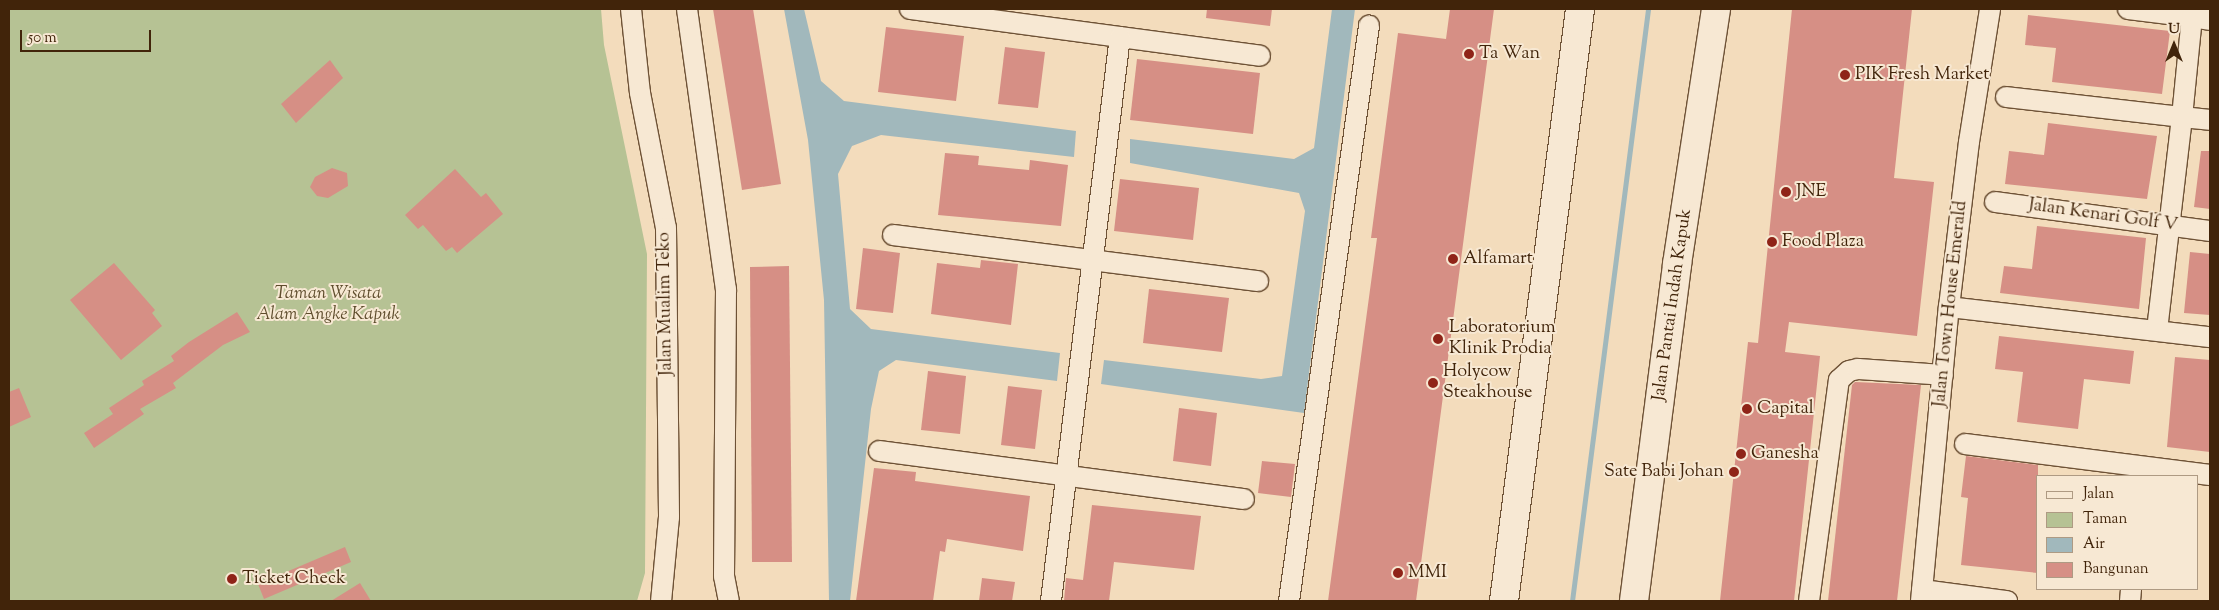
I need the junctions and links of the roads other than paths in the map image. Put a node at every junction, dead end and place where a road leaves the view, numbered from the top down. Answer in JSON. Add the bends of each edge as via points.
{"nodes":[{"id":1,"x":631,"y":9,"type":"edge"},
{"id":2,"x":687,"y":9,"type":"edge"},
{"id":3,"x":910,"y":9,"type":"edge"},
{"id":4,"x":1580,"y":9,"type":"edge"},
{"id":5,"x":1716,"y":9,"type":"edge"},
{"id":6,"x":1990,"y":9,"type":"edge"},
{"id":7,"x":2132,"y":9,"type":"edge"},
{"id":8,"x":2201,"y":18,"type":"edge"},
{"id":9,"x":1369,"y":26,"type":"dead end"},
{"id":10,"x":1120,"y":37,"type":"junction"},
{"id":11,"x":1260,"y":56,"type":"dead end"},
{"id":12,"x":2006,"y":98,"type":"dead end"},
{"id":13,"x":2182,"y":117,"type":"junction"},
{"id":14,"x":2210,"y":120,"type":"edge"},
{"id":15,"x":1995,"y":202,"type":"dead end"},
{"id":16,"x":2171,"y":225,"type":"junction"},
{"id":17,"x":2210,"y":231,"type":"edge"},
{"id":18,"x":893,"y":235,"type":"dead end"},
{"id":19,"x":1092,"y":260,"type":"junction"},
{"id":20,"x":1258,"y":281,"type":"dead end"},
{"id":21,"x":1949,"y":307,"type":"junction"},
{"id":22,"x":2157,"y":330,"type":"junction"},
{"id":23,"x":2210,"y":337,"type":"edge"},
{"id":24,"x":1943,"y":375,"type":"junction"},
{"id":25,"x":1965,"y":444,"type":"dead end"},
{"id":26,"x":879,"y":451,"type":"dead end"},
{"id":27,"x":2140,"y":471,"type":"edge"},
{"id":28,"x":2210,"y":475,"type":"edge"},
{"id":29,"x":1066,"y":477,"type":"junction"},
{"id":30,"x":1244,"y":499,"type":"dead end"},
{"id":31,"x":1922,"y":596,"type":"edge"},
{"id":32,"x":661,"y":601,"type":"edge"},
{"id":33,"x":729,"y":601,"type":"edge"},
{"id":34,"x":1051,"y":601,"type":"edge"},
{"id":35,"x":1289,"y":601,"type":"edge"},
{"id":36,"x":1504,"y":601,"type":"edge"},
{"id":37,"x":1634,"y":601,"type":"edge"},
{"id":38,"x":1809,"y":601,"type":"edge"},
{"id":39,"x":2007,"y":601,"type":"edge"}],
"edges":[{"from":1,"to":32,"type":"street","name":"Jalan Mualim Teko","via":[[640,92],[666,228],[669,517]]},
{"from":2,"to":33,"type":"street","via":[[726,289],[724,576]]},
{"from":3,"to":10,"type":"street"},
{"from":4,"to":36,"type":"main road"},
{"from":5,"to":37,"type":"main road","name":"Jalan Pantai Indah Kapuk","via":[[1677,264]]},
{"from":6,"to":21,"type":"street","name":"Jalan Town House Emerald","via":[[1968,142]]},
{"from":7,"to":8,"type":"street"},
{"from":8,"to":13,"type":"street"},
{"from":9,"to":35,"type":"street"},
{"from":10,"to":11,"type":"street"},
{"from":10,"to":19,"type":"street"},
{"from":12,"to":13,"type":"street"},
{"from":13,"to":14,"type":"street"},
{"from":13,"to":16,"type":"street"},
{"from":15,"to":16,"type":"street","name":"Jalan Kenari Golf V"},
{"from":16,"to":17,"type":"street","name":"Jalan Kenari Golf V"},
{"from":16,"to":22,"type":"street"},
{"from":18,"to":19,"type":"street"},
{"from":19,"to":20,"type":"street"},
{"from":19,"to":29,"type":"street"},
{"from":21,"to":22,"type":"street"},
{"from":21,"to":24,"type":"street","name":"Jalan Town House Emerald"},
{"from":22,"to":23,"type":"street"},
{"from":24,"to":31,"type":"street","name":"Jalan Town House Emerald"},
{"from":24,"to":38,"type":"street","via":[[1858,370],[1849,371],[1839,380]]},
{"from":25,"to":27,"type":"street"},
{"from":26,"to":29,"type":"street"},
{"from":27,"to":28,"type":"street"},
{"from":29,"to":30,"type":"street"},
{"from":29,"to":34,"type":"street"},
{"from":31,"to":39,"type":"street"}]}
